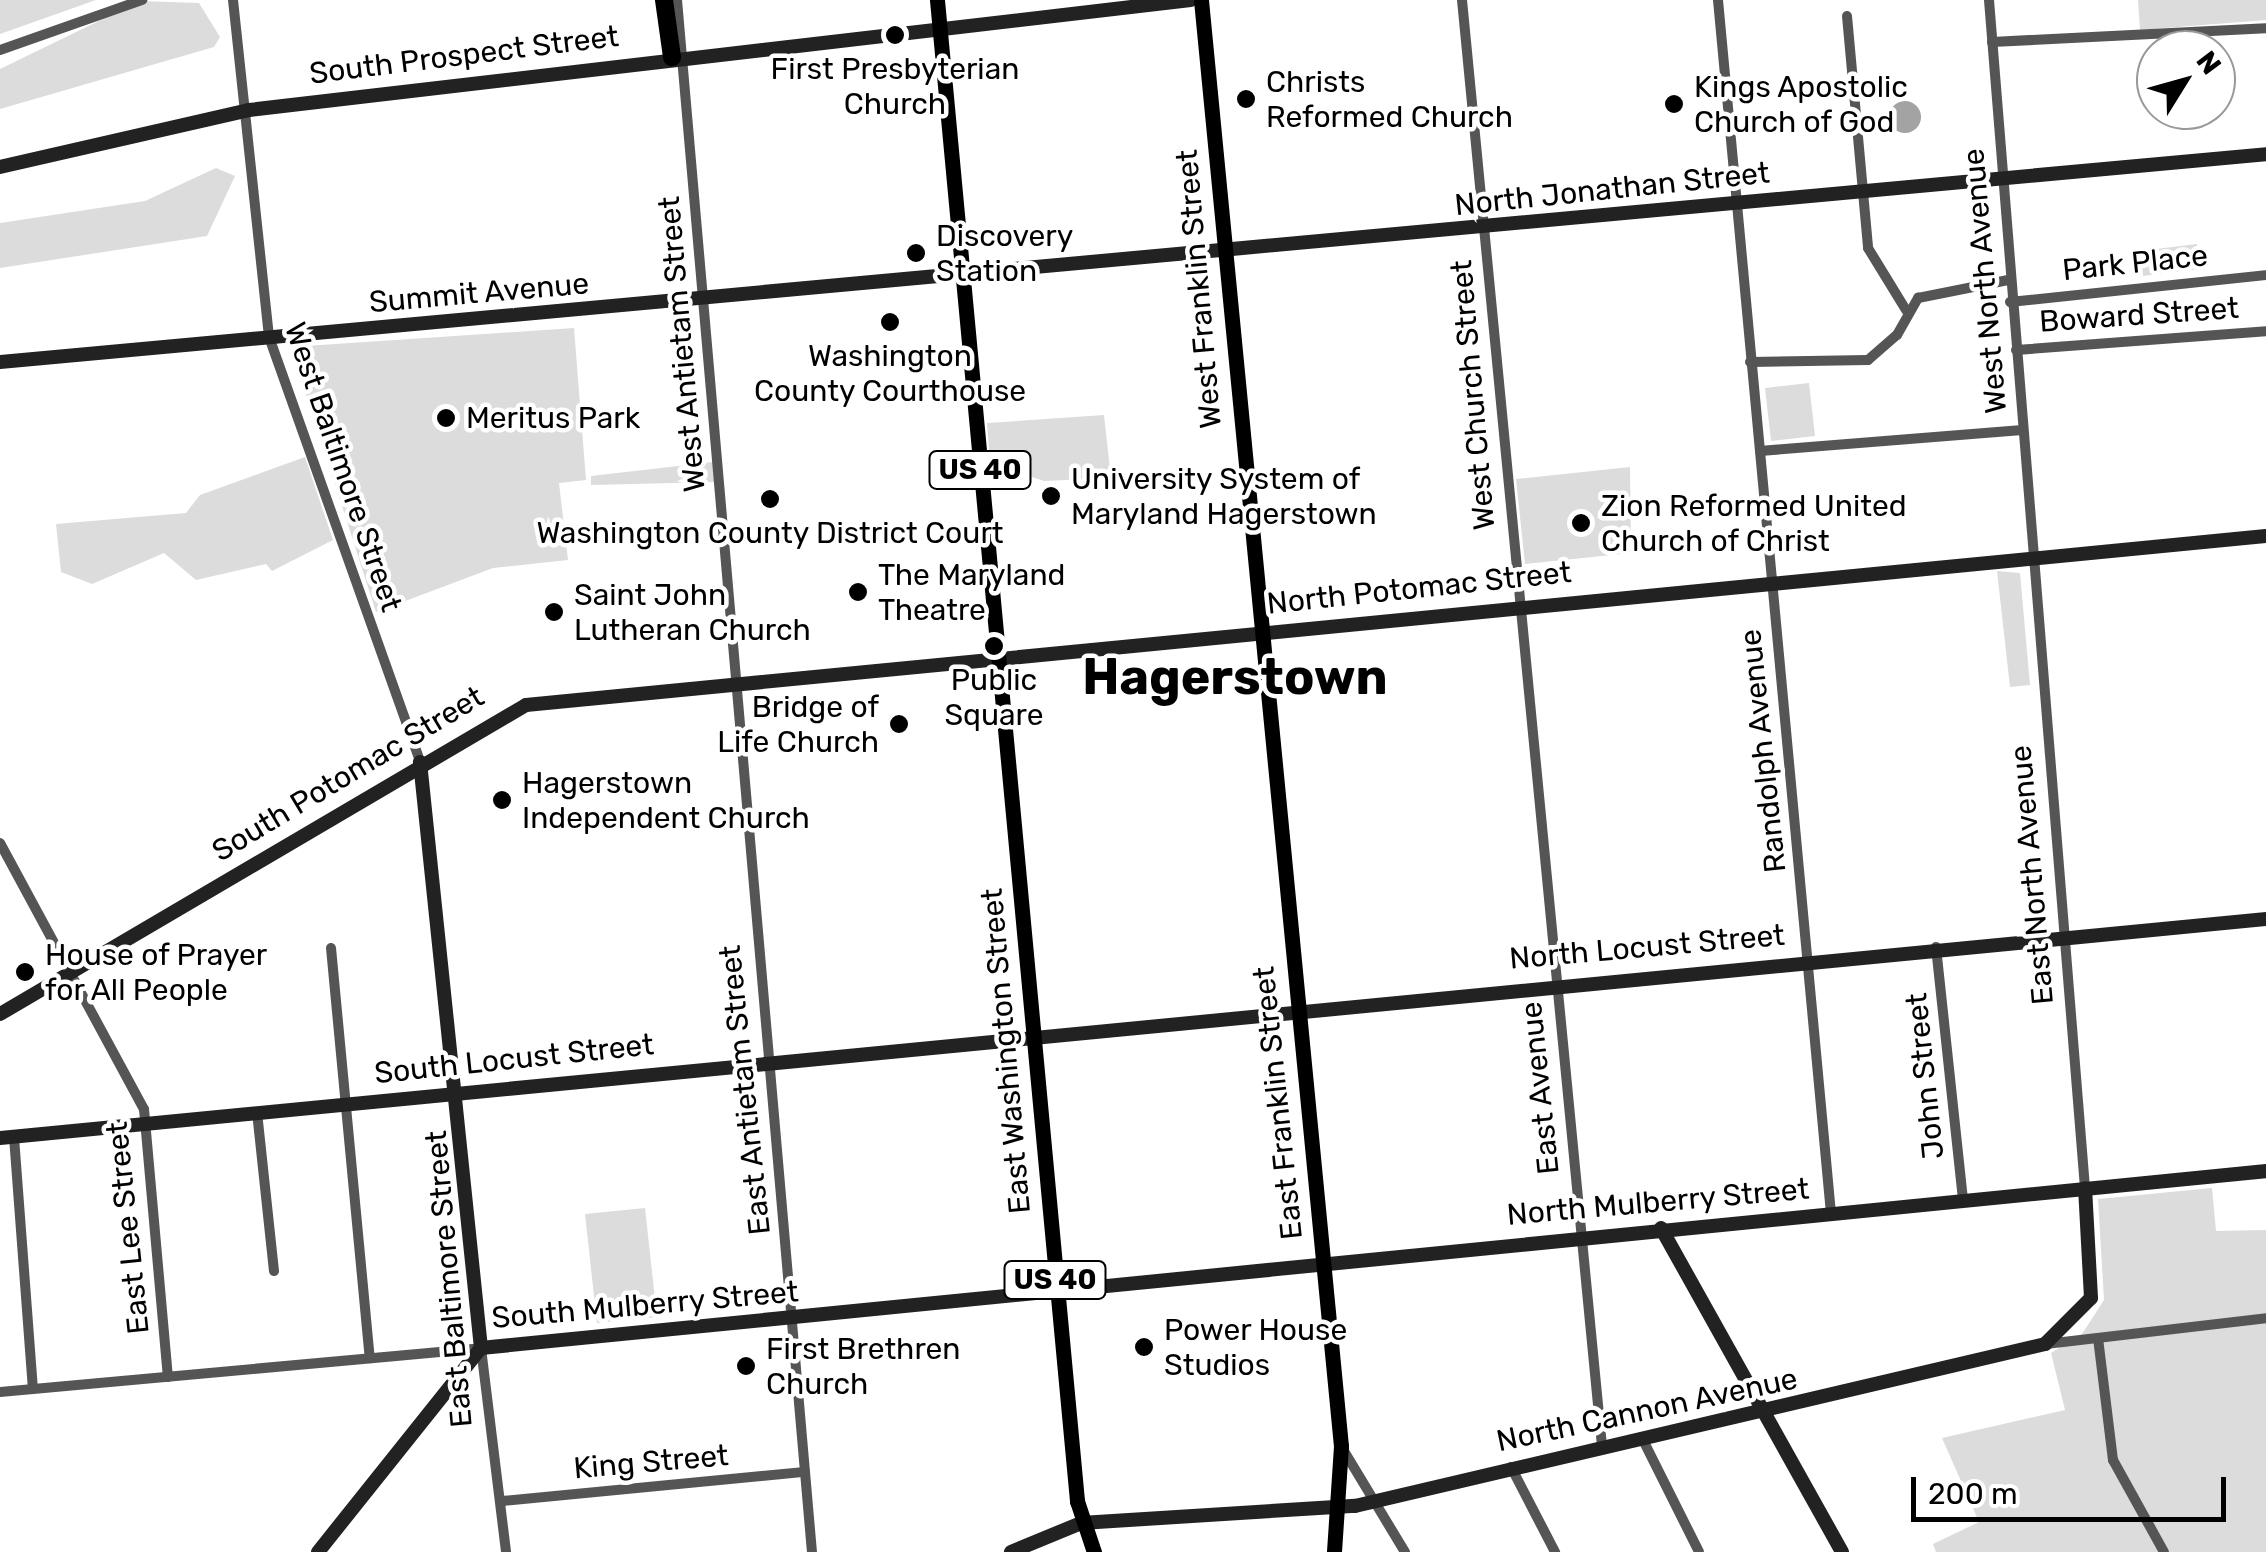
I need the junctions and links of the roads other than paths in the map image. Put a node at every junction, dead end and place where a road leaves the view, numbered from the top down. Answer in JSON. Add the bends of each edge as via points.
{"nodes":[{"id":1,"x":142,"y":0,"type":"edge"},
{"id":2,"x":233,"y":0,"type":"edge"},
{"id":3,"x":664,"y":0,"type":"edge"},
{"id":4,"x":677,"y":0,"type":"edge"},
{"id":5,"x":937,"y":0,"type":"edge"},
{"id":6,"x":1191,"y":0,"type":"edge"},
{"id":7,"x":1201,"y":0,"type":"edge"},
{"id":8,"x":1462,"y":0,"type":"edge"},
{"id":9,"x":1718,"y":0,"type":"edge"},
{"id":10,"x":1990,"y":0,"type":"edge"},
{"id":11,"x":1847,"y":16,"type":"dead end"},
{"id":12,"x":940,"y":24,"type":"junction"},
{"id":13,"x":2266,"y":28,"type":"edge"},
{"id":14,"x":1992,"y":42,"type":"junction"},
{"id":15,"x":0,"y":50,"type":"edge"},
{"id":16,"x":672,"y":57,"type":"junction"},
{"id":17,"x":249,"y":110,"type":"junction"},
{"id":18,"x":2266,"y":154,"type":"edge"},
{"id":19,"x":0,"y":166,"type":"edge"},
{"id":20,"x":2002,"y":179,"type":"junction"},
{"id":21,"x":1862,"y":192,"type":"junction"},
{"id":22,"x":1737,"y":204,"type":"junction"},
{"id":23,"x":1484,"y":230,"type":"junction"},
{"id":24,"x":1224,"y":254,"type":"junction"},
{"id":25,"x":2266,"y":275,"type":"edge"},
{"id":26,"x":963,"y":280,"type":"junction"},
{"id":27,"x":2008,"y":280,"type":"junction"},
{"id":28,"x":704,"y":302,"type":"junction"},
{"id":29,"x":2010,"y":302,"type":"junction"},
{"id":30,"x":1906,"y":310,"type":"junction"},
{"id":31,"x":2266,"y":331,"type":"edge"},
{"id":32,"x":269,"y":337,"type":"junction"},
{"id":33,"x":2016,"y":350,"type":"junction"},
{"id":34,"x":0,"y":362,"type":"edge"},
{"id":35,"x":1750,"y":362,"type":"junction"},
{"id":36,"x":2022,"y":430,"type":"junction"},
{"id":37,"x":1760,"y":451,"type":"junction"},
{"id":38,"x":2266,"y":536,"type":"edge"},
{"id":39,"x":2028,"y":558,"type":"junction"},
{"id":40,"x":1770,"y":581,"type":"junction"},
{"id":41,"x":1517,"y":606,"type":"junction"},
{"id":42,"x":1259,"y":632,"type":"junction"},
{"id":43,"x":997,"y":660,"type":"junction"},
{"id":44,"x":739,"y":684,"type":"junction"},
{"id":45,"x":420,"y":762,"type":"junction"},
{"id":46,"x":0,"y":843,"type":"edge"},
{"id":47,"x":2266,"y":919,"type":"edge"},
{"id":48,"x":2061,"y":938,"type":"junction"},
{"id":49,"x":1936,"y":946,"type":"junction"},
{"id":50,"x":331,"y":948,"type":"dead end"},
{"id":51,"x":1810,"y":960,"type":"junction"},
{"id":52,"x":69,"y":972,"type":"junction"},
{"id":53,"x":1555,"y":983,"type":"junction"},
{"id":54,"x":1296,"y":1009,"type":"junction"},
{"id":55,"x":0,"y":1014,"type":"edge"},
{"id":56,"x":1033,"y":1036,"type":"junction"},
{"id":57,"x":766,"y":1062,"type":"junction"},
{"id":58,"x":459,"y":1092,"type":"junction"},
{"id":59,"x":346,"y":1104,"type":"junction"},
{"id":60,"x":257,"y":1112,"type":"junction"},
{"id":61,"x":148,"y":1124,"type":"junction"},
{"id":62,"x":7,"y":1138,"type":"edge"},
{"id":63,"x":2266,"y":1171,"type":"edge"},
{"id":64,"x":2085,"y":1188,"type":"junction"},
{"id":65,"x":1962,"y":1201,"type":"junction"},
{"id":66,"x":1831,"y":1214,"type":"junction"},
{"id":67,"x":1661,"y":1228,"type":"junction"},
{"id":68,"x":1580,"y":1237,"type":"junction"},
{"id":69,"x":1322,"y":1262,"type":"junction"},
{"id":70,"x":274,"y":1271,"type":"dead end"},
{"id":71,"x":1056,"y":1289,"type":"junction"},
{"id":72,"x":2266,"y":1318,"type":"edge"},
{"id":73,"x":793,"y":1319,"type":"junction"},
{"id":74,"x":2098,"y":1338,"type":"junction"},
{"id":75,"x":2045,"y":1344,"type":"junction"},
{"id":76,"x":481,"y":1348,"type":"junction"},
{"id":77,"x":370,"y":1358,"type":"junction"},
{"id":78,"x":168,"y":1377,"type":"junction"},
{"id":79,"x":33,"y":1388,"type":"junction"},
{"id":80,"x":0,"y":1392,"type":"edge"},
{"id":81,"x":1770,"y":1412,"type":"junction"},
{"id":82,"x":1642,"y":1438,"type":"junction"},
{"id":83,"x":1340,"y":1446,"type":"junction"},
{"id":84,"x":1602,"y":1446,"type":"junction"},
{"id":85,"x":1512,"y":1467,"type":"junction"},
{"id":86,"x":804,"y":1472,"type":"junction"},
{"id":87,"x":1376,"y":1500,"type":"junction"},
{"id":88,"x":502,"y":1501,"type":"junction"},
{"id":89,"x":1342,"y":1508,"type":"junction"},
{"id":90,"x":1081,"y":1524,"type":"junction"},
{"id":91,"x":318,"y":1552,"type":"edge"},
{"id":92,"x":506,"y":1552,"type":"edge"},
{"id":93,"x":812,"y":1552,"type":"edge"},
{"id":94,"x":1011,"y":1552,"type":"edge"},
{"id":95,"x":1094,"y":1552,"type":"edge"},
{"id":96,"x":1334,"y":1552,"type":"edge"},
{"id":97,"x":1404,"y":1552,"type":"edge"},
{"id":98,"x":1554,"y":1552,"type":"edge"},
{"id":99,"x":1699,"y":1552,"type":"edge"},
{"id":100,"x":1842,"y":1552,"type":"edge"},
{"id":101,"x":2164,"y":1552,"type":"edge"}],
"edges":[{"from":1,"to":15,"type":"street"},
{"from":2,"to":17,"type":"street","name":"West Baltimore Street"},
{"from":3,"to":16,"type":"highway"},
{"from":4,"to":28,"type":"street","name":"West Antietam Street"},
{"from":5,"to":12,"type":"main road","number":"US 40"},
{"from":6,"to":12,"type":"main road","name":"South Prospect Street"},
{"from":7,"to":24,"type":"main road","name":"West Franklin Street"},
{"from":8,"to":23,"type":"street","name":"West Church Street"},
{"from":9,"to":22,"type":"street","name":"Randolph Avenue"},
{"from":10,"to":14,"type":"street","name":"West North Avenue"},
{"from":11,"to":21,"type":"street"},
{"from":12,"to":16,"type":"main road","name":"South Prospect Street"},
{"from":12,"to":26,"type":"main road","number":"US 40"},
{"from":13,"to":14,"type":"street"},
{"from":14,"to":20,"type":"street","name":"West North Avenue"},
{"from":16,"to":17,"type":"main road","name":"South Prospect Street"},
{"from":17,"to":19,"type":"main road","name":"South Prospect Street"},
{"from":17,"to":32,"type":"street","name":"West Baltimore Street"},
{"from":18,"to":20,"type":"main road","name":"North Jonathan Street"},
{"from":20,"to":21,"type":"main road","name":"North Jonathan Street"},
{"from":20,"to":27,"type":"street","name":"West North Avenue"},
{"from":21,"to":22,"type":"main road","name":"North Jonathan Street"},
{"from":21,"to":30,"type":"street","via":[[1875,271]]},
{"from":22,"to":23,"type":"main road","name":"North Jonathan Street"},
{"from":22,"to":35,"type":"street","name":"Randolph Avenue"},
{"from":23,"to":24,"type":"main road","name":"North Jonathan Street"},
{"from":23,"to":41,"type":"street","name":"West Church Street"},
{"from":24,"to":26,"type":"main road","name":"North Jonathan Street"},
{"from":24,"to":42,"type":"main road","name":"West Franklin Street"},
{"from":25,"to":29,"type":"street","name":"Park Place"},
{"from":26,"to":28,"type":"main road","name":"Summit Avenue"},
{"from":26,"to":43,"type":"main road","number":"US 40"},
{"from":27,"to":29,"type":"street","name":"West North Avenue"},
{"from":27,"to":30,"type":"street","via":[[1940,289]]},
{"from":28,"to":32,"type":"main road","name":"Summit Avenue"},
{"from":28,"to":44,"type":"street","name":"West Antietam Street"},
{"from":29,"to":33,"type":"street","name":"West North Avenue"},
{"from":30,"to":35,"type":"street","via":[[1897,335],[1868,360]]},
{"from":31,"to":33,"type":"street","name":"Boward Street"},
{"from":32,"to":34,"type":"main road","name":"Summit Avenue"},
{"from":32,"to":45,"type":"street","name":"West Baltimore Street"},
{"from":33,"to":36,"type":"street","name":"West North Avenue"},
{"from":35,"to":37,"type":"street","name":"Randolph Avenue"},
{"from":36,"to":37,"type":"street"},
{"from":36,"to":39,"type":"street","name":"West North Avenue"},
{"from":37,"to":40,"type":"street","name":"Randolph Avenue"},
{"from":38,"to":39,"type":"main road","name":"North Potomac Street"},
{"from":39,"to":40,"type":"main road","name":"North Potomac Street"},
{"from":39,"to":48,"type":"street","name":"East North Avenue"},
{"from":40,"to":41,"type":"main road","name":"North Potomac Street"},
{"from":40,"to":51,"type":"street","name":"Randolph Avenue"},
{"from":41,"to":42,"type":"main road","name":"North Potomac Street"},
{"from":41,"to":53,"type":"street","name":"East Avenue"},
{"from":42,"to":43,"type":"main road","name":"North Potomac Street"},
{"from":42,"to":54,"type":"main road","name":"East Franklin Street"},
{"from":43,"to":44,"type":"main road","name":"South Potomac Street"},
{"from":43,"to":56,"type":"main road","name":"East Washington Street","number":"US 40"},
{"from":44,"to":45,"type":"main road","name":"South Potomac Street","via":[[526,705]]},
{"from":44,"to":57,"type":"street","name":"East Antietam Street"},
{"from":45,"to":52,"type":"main road","name":"South Potomac Street"},
{"from":45,"to":58,"type":"main road","name":"East Baltimore Street"},
{"from":46,"to":52,"type":"street","name":"East Lee Street"},
{"from":47,"to":48,"type":"main road","name":"North Locust Street"},
{"from":48,"to":49,"type":"main road","name":"North Locust Street"},
{"from":48,"to":64,"type":"street","name":"East North Avenue"},
{"from":49,"to":51,"type":"main road","name":"North Locust Street"},
{"from":49,"to":65,"type":"street","name":"John Street"},
{"from":50,"to":59,"type":"street"},
{"from":51,"to":53,"type":"main road","name":"North Locust Street"},
{"from":51,"to":66,"type":"street","name":"Randolph Avenue"},
{"from":52,"to":55,"type":"main road","name":"South Potomac Street"},
{"from":52,"to":61,"type":"street","name":"East Lee Street"},
{"from":53,"to":54,"type":"main road","name":"North Locust Street"},
{"from":53,"to":68,"type":"street","name":"East Avenue"},
{"from":54,"to":56,"type":"main road","name":"North Locust Street"},
{"from":54,"to":69,"type":"main road","name":"East Franklin Street"},
{"from":56,"to":57,"type":"main road","name":"South Locust Street"},
{"from":56,"to":71,"type":"main road","name":"East Washington Street","number":"US 40"},
{"from":57,"to":58,"type":"main road","name":"South Locust Street"},
{"from":57,"to":73,"type":"street","name":"East Antietam Street"},
{"from":58,"to":59,"type":"main road","name":"South Locust Street"},
{"from":58,"to":76,"type":"main road","name":"East Baltimore Street"},
{"from":59,"to":60,"type":"main road","name":"South Locust Street"},
{"from":59,"to":77,"type":"street"},
{"from":60,"to":61,"type":"main road","name":"South Locust Street"},
{"from":60,"to":70,"type":"street"},
{"from":61,"to":62,"type":"main road","name":"South Locust Street"},
{"from":61,"to":78,"type":"street","name":"East Lee Street"},
{"from":62,"to":79,"type":"street"},
{"from":63,"to":64,"type":"main road","name":"North Mulberry Street"},
{"from":64,"to":65,"type":"main road","name":"North Mulberry Street"},
{"from":64,"to":75,"type":"main road","name":"North Cannon Avenue","via":[[2092,1298],[2080,1319]]},
{"from":65,"to":66,"type":"main road","name":"North Mulberry Street"},
{"from":66,"to":67,"type":"main road","name":"North Mulberry Street"},
{"from":67,"to":68,"type":"main road","name":"North Mulberry Street"},
{"from":67,"to":81,"type":"main road"},
{"from":68,"to":69,"type":"main road","name":"North Mulberry Street"},
{"from":68,"to":84,"type":"street","name":"East Avenue"},
{"from":69,"to":71,"type":"main road","name":"North Mulberry Street"},
{"from":69,"to":83,"type":"main road","name":"East Franklin Street"},
{"from":71,"to":73,"type":"main road","name":"South Mulberry Street"},
{"from":71,"to":90,"type":"main road","name":"East Washington Street","number":"US 40"},
{"from":72,"to":74,"type":"street"},
{"from":73,"to":76,"type":"main road","name":"South Mulberry Street"},
{"from":73,"to":86,"type":"street","name":"East Antietam Street"},
{"from":74,"to":75,"type":"street"},
{"from":74,"to":101,"type":"street","via":[[2113,1460]]},
{"from":75,"to":81,"type":"main road","name":"North Cannon Avenue"},
{"from":76,"to":77,"type":"street","name":"South Mulberry Street"},
{"from":76,"to":88,"type":"street","name":"East Baltimore Street"},
{"from":76,"to":91,"type":"main road"},
{"from":77,"to":78,"type":"street","name":"South Mulberry Street"},
{"from":78,"to":79,"type":"street","name":"South Mulberry Street"},
{"from":79,"to":80,"type":"street","name":"South Mulberry Street"},
{"from":81,"to":82,"type":"main road","name":"North Cannon Avenue"},
{"from":81,"to":100,"type":"main road"},
{"from":82,"to":84,"type":"main road","name":"North Cannon Avenue"},
{"from":82,"to":99,"type":"street"},
{"from":83,"to":87,"type":"street","name":"East Franklin Street"},
{"from":83,"to":89,"type":"main road"},
{"from":84,"to":85,"type":"main road","name":"North Cannon Avenue"},
{"from":85,"to":87,"type":"main road","name":"North Cannon Avenue"},
{"from":85,"to":98,"type":"street"},
{"from":86,"to":88,"type":"street","name":"King Street"},
{"from":86,"to":93,"type":"street","name":"East Antietam Street"},
{"from":87,"to":89,"type":"main road","name":"North Cannon Avenue"},
{"from":87,"to":97,"type":"street","name":"East Franklin Street"},
{"from":88,"to":92,"type":"street","name":"East Baltimore Street"},
{"from":89,"to":90,"type":"main road","name":"North Cannon Avenue"},
{"from":89,"to":96,"type":"main road"},
{"from":90,"to":94,"type":"main road","name":"North Cannon Avenue"},
{"from":90,"to":95,"type":"main road","name":"East Washington Street","number":"US 40"}]}
